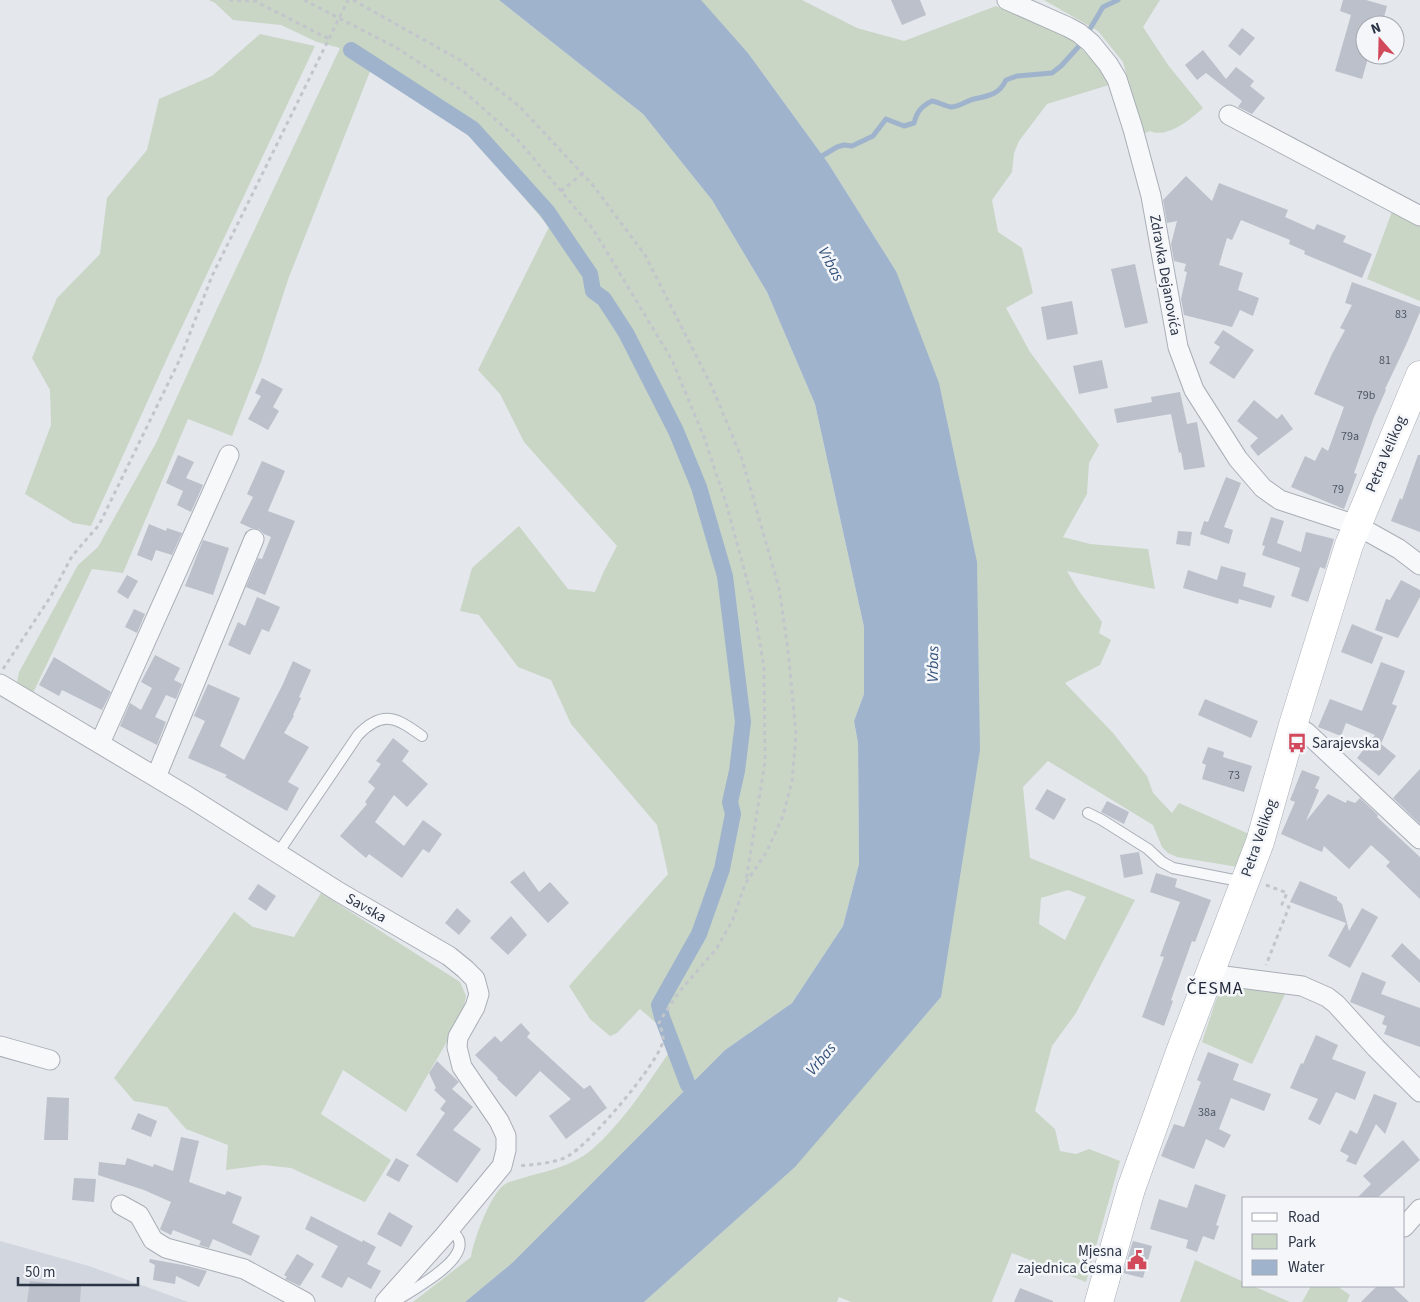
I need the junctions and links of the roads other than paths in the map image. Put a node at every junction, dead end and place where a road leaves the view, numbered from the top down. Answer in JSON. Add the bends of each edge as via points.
{"nodes":[{"id":1,"x":1007,"y":0,"type":"edge"},
{"id":2,"x":1229,"y":115,"type":"dead end"},
{"id":3,"x":1420,"y":216,"type":"edge"},
{"id":4,"x":1420,"y":375,"type":"edge"},
{"id":5,"x":229,"y":455,"type":"dead end"},
{"id":6,"x":1356,"y":526,"type":"junction"},
{"id":7,"x":254,"y":539,"type":"dead end"},
{"id":8,"x":1420,"y":565,"type":"edge"},
{"id":9,"x":0,"y":684,"type":"edge"},
{"id":10,"x":1293,"y":725,"type":"junction"},
{"id":11,"x":422,"y":736,"type":"dead end"},
{"id":12,"x":100,"y":744,"type":"junction"},
{"id":13,"x":156,"y":777,"type":"junction"},
{"id":14,"x":1088,"y":813,"type":"dead end"},
{"id":15,"x":1420,"y":839,"type":"edge"},
{"id":16,"x":278,"y":853,"type":"junction"},
{"id":17,"x":1254,"y":883,"type":"junction"},
{"id":18,"x":1209,"y":974,"type":"junction"},
{"id":19,"x":0,"y":1046,"type":"edge"},
{"id":20,"x":50,"y":1060,"type":"dead end"},
{"id":21,"x":1420,"y":1092,"type":"edge"},
{"id":22,"x":121,"y":1204,"type":"dead end"},
{"id":23,"x":1420,"y":1209,"type":"edge"},
{"id":24,"x":1405,"y":1226,"type":"edge"},
{"id":25,"x":444,"y":1236,"type":"junction"},
{"id":26,"x":305,"y":1302,"type":"edge"},
{"id":27,"x":385,"y":1302,"type":"edge"},
{"id":28,"x":394,"y":1302,"type":"edge"},
{"id":29,"x":1099,"y":1302,"type":"edge"}],
"edges":[{"from":1,"to":6,"type":"street","name":"Zdravka Dejanovića","via":[[1068,26],[1085,38],[1117,79],[1150,196],[1178,347],[1194,390],[1238,459],[1263,488],[1289,504]]},
{"from":2,"to":3,"type":"street"},
{"from":4,"to":6,"type":"street","name":"Petra Velikog"},
{"from":5,"to":12,"type":"street"},
{"from":6,"to":8,"type":"street","name":"Zdravka Dejanovića","via":[[1399,549]]},
{"from":6,"to":10,"type":"street","name":"Petra Velikog"},
{"from":7,"to":13,"type":"street"},
{"from":9,"to":12,"type":"street","name":"Savska"},
{"from":10,"to":15,"type":"street","via":[[1306,732]]},
{"from":10,"to":17,"type":"street","name":"Petra Velikog","via":[[1262,834]]},
{"from":11,"to":16,"type":"lane","via":[[394,719],[375,720],[366,726]]},
{"from":12,"to":13,"type":"street","name":"Savska"},
{"from":13,"to":16,"type":"street","name":"Savska"},
{"from":14,"to":17,"type":"lane","via":[[1173,868]]},
{"from":16,"to":25,"type":"street","name":"Savska","via":[[449,956],[475,979],[476,1007],[462,1028],[457,1047],[462,1067],[506,1136],[506,1150],[502,1166]]},
{"from":17,"to":18,"type":"street","name":"Petra Velikog"},
{"from":18,"to":21,"type":"street","via":[[1302,986],[1327,997]]},
{"from":18,"to":29,"type":"street","name":"Petra Velikog","via":[[1131,1189]]},
{"from":19,"to":20,"type":"street"},
{"from":22,"to":26,"type":"street","via":[[139,1215],[153,1240],[166,1248],[244,1269]]},
{"from":23,"to":24,"type":"street"},
{"from":25,"to":27,"type":"street"},
{"from":25,"to":28,"type":"lane","via":[[454,1234],[459,1242],[451,1262]]}]}
